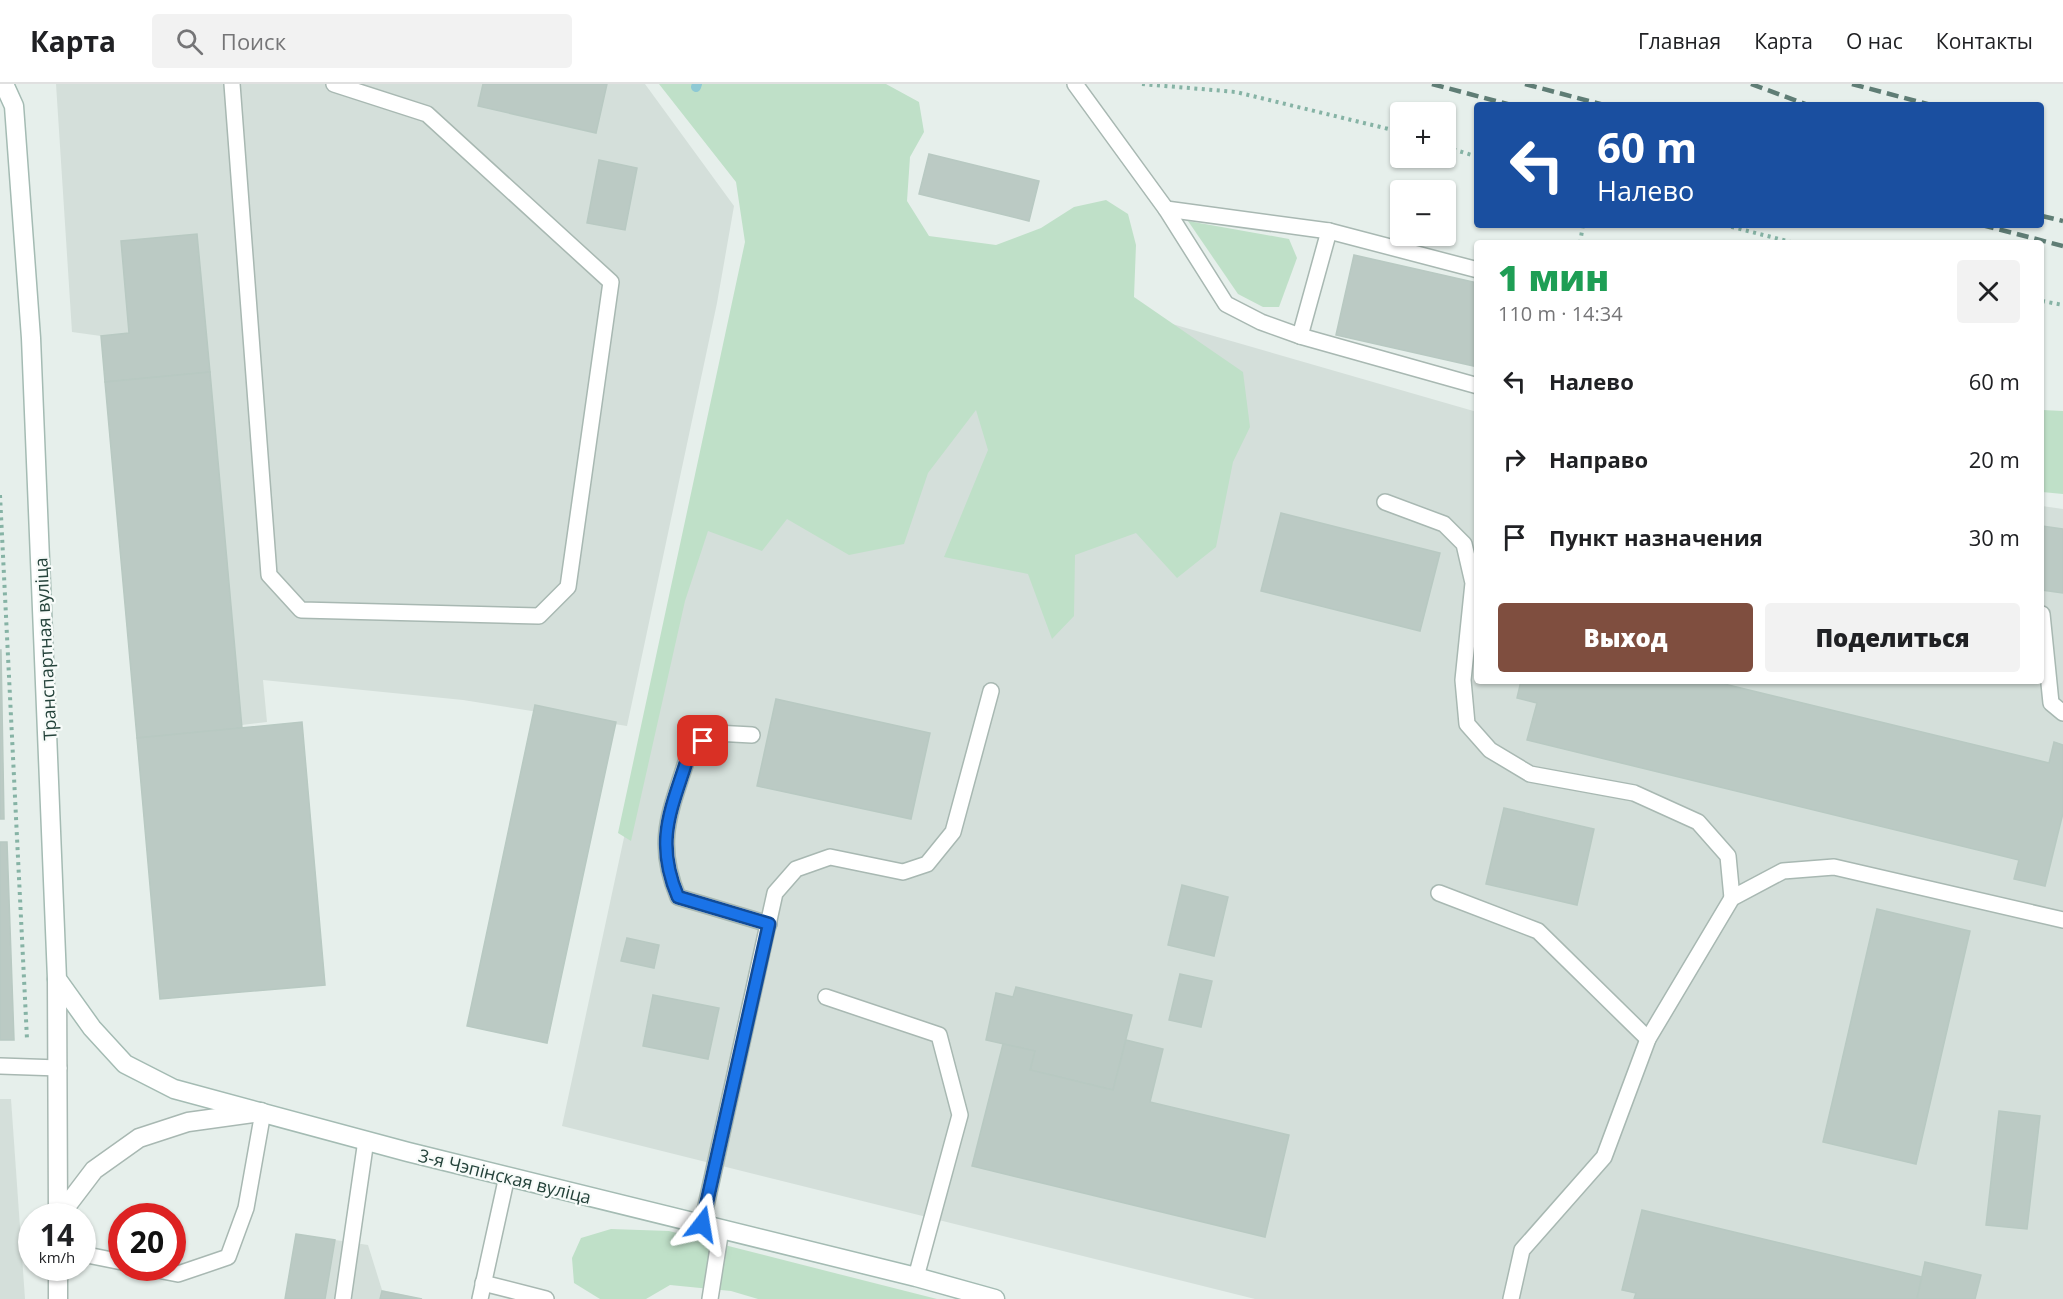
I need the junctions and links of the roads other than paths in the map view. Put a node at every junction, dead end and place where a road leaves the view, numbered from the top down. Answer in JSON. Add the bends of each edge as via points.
{"nodes":[{"id":1,"x":4,"y":84,"type":"edge"},
{"id":2,"x":232,"y":84,"type":"edge"},
{"id":3,"x":334,"y":84,"type":"edge"},
{"id":4,"x":1075,"y":84,"type":"edge"},
{"id":5,"x":1167,"y":209,"type":"junction"},
{"id":6,"x":1329,"y":231,"type":"junction"},
{"id":7,"x":1474,"y":269,"type":"edge"},
{"id":8,"x":1300,"y":336,"type":"junction"},
{"id":9,"x":1474,"y":385,"type":"edge"},
{"id":10,"x":1385,"y":502,"type":"dead end"},
{"id":11,"x":2044,"y":634,"type":"edge"},
{"id":12,"x":991,"y":691,"type":"dead end"},
{"id":13,"x":2063,"y":713,"type":"edge"},
{"id":14,"x":752,"y":735,"type":"dead end"},
{"id":15,"x":1439,"y":893,"type":"dead end"},
{"id":16,"x":1732,"y":898,"type":"junction"},
{"id":17,"x":2063,"y":920,"type":"edge"},
{"id":18,"x":769,"y":924,"type":"junction"},
{"id":19,"x":57,"y":979,"type":"junction"},
{"id":20,"x":826,"y":997,"type":"dead end"},
{"id":21,"x":1648,"y":1039,"type":"junction"},
{"id":22,"x":0,"y":1066,"type":"edge"},
{"id":23,"x":59,"y":1068,"type":"junction"},
{"id":24,"x":263,"y":1112,"type":"junction"},
{"id":25,"x":366,"y":1140,"type":"junction"},
{"id":26,"x":507,"y":1176,"type":"junction"},
{"id":27,"x":59,"y":1203,"type":"edge"},
{"id":28,"x":69,"y":1203,"type":"edge"},
{"id":29,"x":702,"y":1224,"type":"junction"},
{"id":30,"x":721,"y":1229,"type":"junction"},
{"id":31,"x":186,"y":1271,"type":"edge"},
{"id":32,"x":916,"y":1277,"type":"junction"},
{"id":33,"x":58,"y":1281,"type":"edge"},
{"id":34,"x":483,"y":1283,"type":"junction"},
{"id":35,"x":58,"y":1299,"type":"edge"},
{"id":36,"x":343,"y":1299,"type":"edge"},
{"id":37,"x":480,"y":1299,"type":"edge"},
{"id":38,"x":546,"y":1299,"type":"edge"},
{"id":39,"x":710,"y":1299,"type":"edge"},
{"id":40,"x":995,"y":1299,"type":"edge"},
{"id":41,"x":1511,"y":1299,"type":"edge"}],
"edges":[{"from":1,"to":19,"type":"main road","name":"Транспартная вуліца","via":[[14,106],[31,338]]},
{"from":2,"to":3,"type":"lane","via":[[269,575],[301,610],[539,616],[568,587],[611,282],[427,114]]},
{"from":4,"to":5,"type":"lane"},
{"from":5,"to":6,"type":"lane"},
{"from":5,"to":8,"type":"lane","via":[[1226,304]]},
{"from":6,"to":7,"type":"lane"},
{"from":6,"to":8,"type":"lane"},
{"from":8,"to":9,"type":"lane"},
{"from":10,"to":16,"type":"lane","via":[[1444,524],[1464,544],[1473,583],[1463,680],[1467,724],[1490,750],[1530,774],[1634,793],[1698,822],[1728,856]]},
{"from":11,"to":13,"type":"lane","via":[[2051,703]]},
{"from":12,"to":18,"type":"lane","via":[[953,832],[927,864],[903,873],[830,857],[796,869],[775,894]]},
{"from":14,"to":18,"type":"lane","via":[[715,733],[690,750],[664,836],[668,873],[678,897]]},
{"from":15,"to":21,"type":"lane","via":[[1538,931]]},
{"from":16,"to":17,"type":"lane","via":[[1783,871],[1834,867]]},
{"from":16,"to":21,"type":"lane"},
{"from":18,"to":29,"type":"lane"},
{"from":19,"to":23,"type":"main road","name":"Транспартная вуліца"},
{"from":19,"to":24,"type":"main road","name":"3-я Чэпінская вуліца","via":[[92,1028],[125,1064],[174,1089]]},
{"from":20,"to":32,"type":"lane","via":[[939,1035],[960,1115]]},
{"from":21,"to":41,"type":"lane","via":[[1605,1157],[1522,1250]]},
{"from":22,"to":23,"type":"lane"},
{"from":23,"to":27,"type":"main road","name":"Транспартная вуліца"},
{"from":24,"to":25,"type":"main road","name":"3-я Чэпінская вуліца"},
{"from":24,"to":28,"type":"main road","via":[[188,1122],[139,1138],[94,1170]]},
{"from":24,"to":31,"type":"lane","via":[[246,1208],[228,1257]]},
{"from":25,"to":26,"type":"main road","name":"3-я Чэпінская вуліца"},
{"from":25,"to":36,"type":"lane"},
{"from":26,"to":29,"type":"main road","name":"3-я Чэпінская вуліца"},
{"from":26,"to":34,"type":"lane"},
{"from":29,"to":30,"type":"main road","name":"3-я Чэпінская вуліца"},
{"from":30,"to":32,"type":"main road","name":"3-я Чэпінская вуліца"},
{"from":30,"to":39,"type":"lane"},
{"from":32,"to":40,"type":"main road","name":"3-я Чэпінская вуліца"},
{"from":33,"to":35,"type":"main road"},
{"from":34,"to":37,"type":"lane"},
{"from":34,"to":38,"type":"lane"}]}
